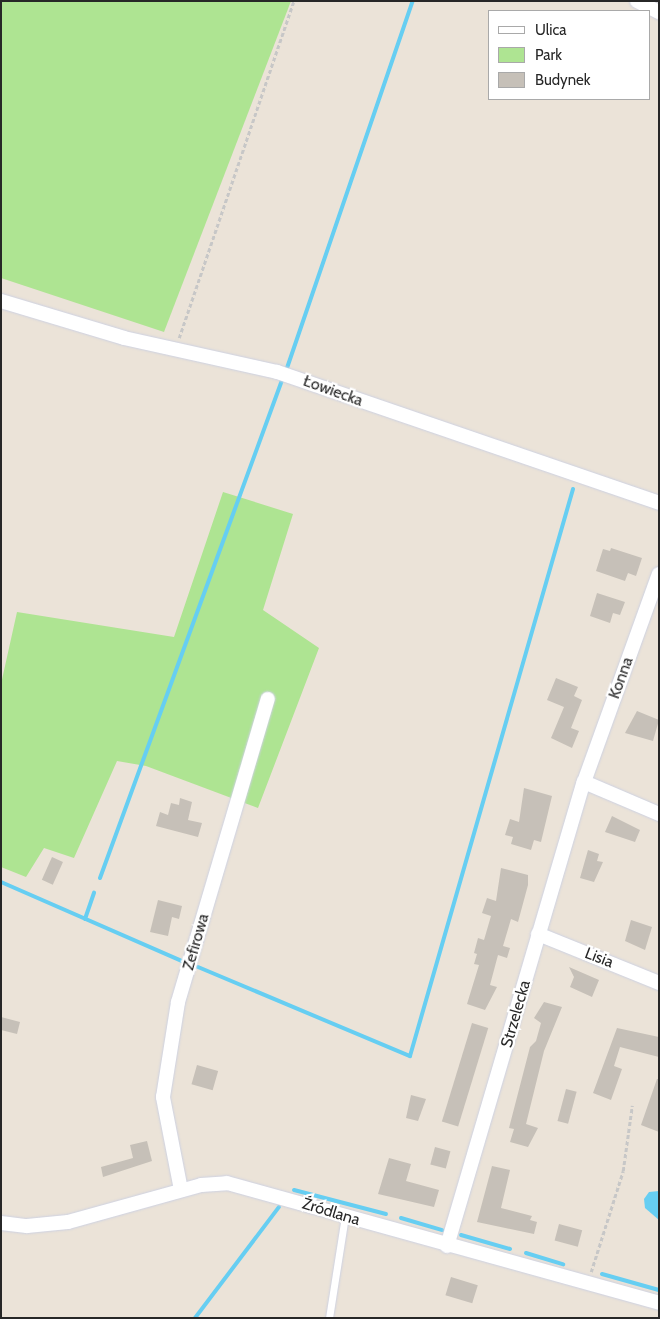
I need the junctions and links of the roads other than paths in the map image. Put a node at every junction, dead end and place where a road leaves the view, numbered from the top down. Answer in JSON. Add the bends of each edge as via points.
{"nodes":[{"id":1,"x":637,"y":1,"type":"edge"},
{"id":2,"x":659,"y":12,"type":"edge"},
{"id":3,"x":1,"y":301,"type":"edge"},
{"id":4,"x":659,"y":503,"type":"edge"},
{"id":5,"x":659,"y":574,"type":"edge"},
{"id":6,"x":268,"y":699,"type":"dead end"},
{"id":7,"x":584,"y":782,"type":"junction"},
{"id":8,"x":659,"y":814,"type":"edge"},
{"id":9,"x":538,"y":934,"type":"junction"},
{"id":10,"x":659,"y":983,"type":"edge"},
{"id":11,"x":181,"y":1190,"type":"junction"},
{"id":12,"x":346,"y":1216,"type":"junction"},
{"id":13,"x":1,"y":1223,"type":"edge"},
{"id":14,"x":447,"y":1246,"type":"junction"},
{"id":15,"x":659,"y":1303,"type":"edge"},
{"id":16,"x":329,"y":1318,"type":"edge"}],
"edges":[{"from":1,"to":2,"type":"street"},
{"from":3,"to":4,"type":"street","name":"Łowiecka","via":[[124,338],[277,372]]},
{"from":5,"to":7,"type":"street","name":"Konna"},
{"from":6,"to":11,"type":"street","name":"Zefirowa","via":[[178,1002],[163,1096]]},
{"from":7,"to":8,"type":"street"},
{"from":7,"to":9,"type":"street","name":"Strzelecka"},
{"from":9,"to":10,"type":"street","name":"Lisia"},
{"from":9,"to":14,"type":"street","name":"Strzelecka"},
{"from":11,"to":12,"type":"street","name":"Źródlana","via":[[216,1183],[241,1185]]},
{"from":11,"to":13,"type":"street","name":"Źródlana","via":[[68,1222],[28,1226]]},
{"from":12,"to":14,"type":"street","name":"Źródlana"},
{"from":12,"to":16,"type":"lane"},
{"from":14,"to":15,"type":"street","name":"Źródlana"}]}
